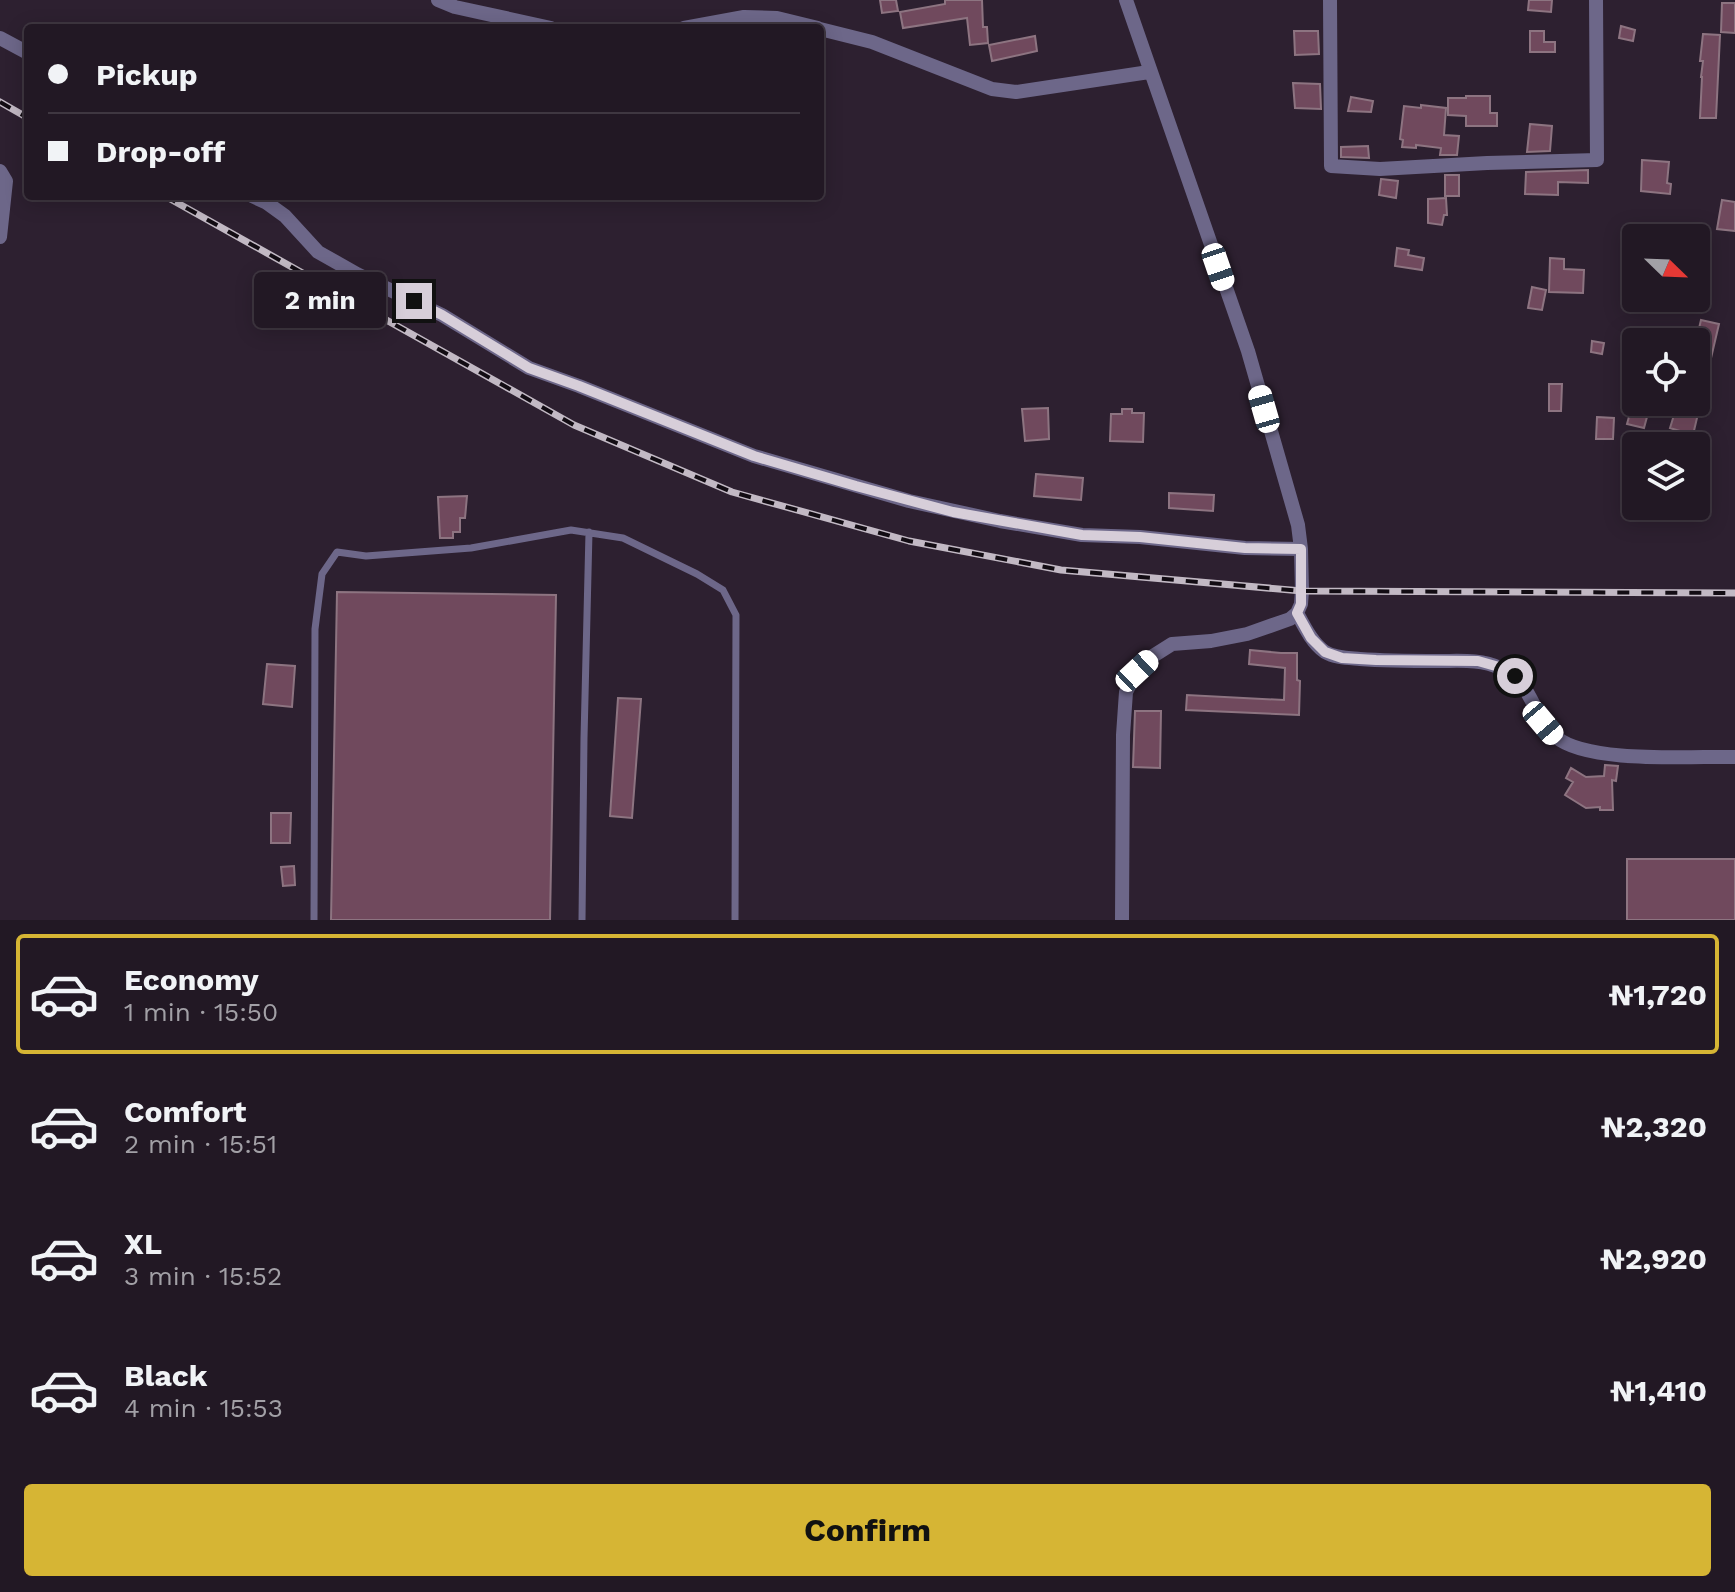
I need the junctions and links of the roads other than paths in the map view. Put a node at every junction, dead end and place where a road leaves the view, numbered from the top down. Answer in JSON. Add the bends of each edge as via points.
{"nodes":[{"id":1,"x":438,"y":0,"type":"edge"},
{"id":2,"x":1126,"y":0,"type":"edge"},
{"id":3,"x":1330,"y":0,"type":"edge"},
{"id":4,"x":1596,"y":0,"type":"edge"},
{"id":5,"x":533,"y":24,"type":"edge"},
{"id":6,"x":706,"y":24,"type":"edge"},
{"id":7,"x":802,"y":24,"type":"edge"},
{"id":8,"x":824,"y":29,"type":"edge"},
{"id":9,"x":0,"y":38,"type":"edge"},
{"id":10,"x":24,"y":51,"type":"edge"},
{"id":11,"x":1149,"y":72,"type":"junction"},
{"id":12,"x":0,"y":171,"type":"edge"},
{"id":13,"x":261,"y":200,"type":"edge"},
{"id":14,"x":0,"y":237,"type":"edge"},
{"id":15,"x":589,"y":532,"type":"junction"},
{"id":16,"x":1301,"y":549,"type":"junction"},
{"id":17,"x":1297,"y":613,"type":"junction"},
{"id":18,"x":1735,"y":757,"type":"edge"},
{"id":19,"x":314,"y":920,"type":"edge"},
{"id":20,"x":582,"y":920,"type":"edge"},
{"id":21,"x":735,"y":920,"type":"edge"},
{"id":22,"x":1122,"y":920,"type":"edge"}],
"edges":[{"from":1,"to":5,"type":"street"},
{"from":2,"to":11,"type":"street"},
{"from":3,"to":4,"type":"street","via":[[1331,166],[1380,169],[1597,160]]},
{"from":6,"to":7,"type":"street","via":[[744,17]]},
{"from":8,"to":11,"type":"street","via":[[1004,91]]},
{"from":9,"to":10,"type":"street"},
{"from":11,"to":16,"type":"street","via":[[1248,351]]},
{"from":12,"to":14,"type":"street","via":[[6,181]]},
{"from":13,"to":16,"type":"street","via":[[285,216],[318,252],[442,315],[529,368],[754,456],[909,501],[1014,524],[1082,535]]},
{"from":15,"to":19,"type":"lane","via":[[571,530],[456,549],[366,556],[337,552],[322,574],[315,629]]},
{"from":15,"to":20,"type":"lane"},
{"from":15,"to":21,"type":"lane","via":[[623,538],[697,574],[723,590],[736,615]]},
{"from":16,"to":17,"type":"street"},
{"from":17,"to":18,"type":"street","via":[[1311,638],[1325,652],[1342,658],[1478,661],[1499,667],[1529,692],[1555,737],[1573,747],[1606,755]]},
{"from":17,"to":22,"type":"street","via":[[1247,634],[1172,644],[1137,671],[1126,692],[1124,721]]}]}
